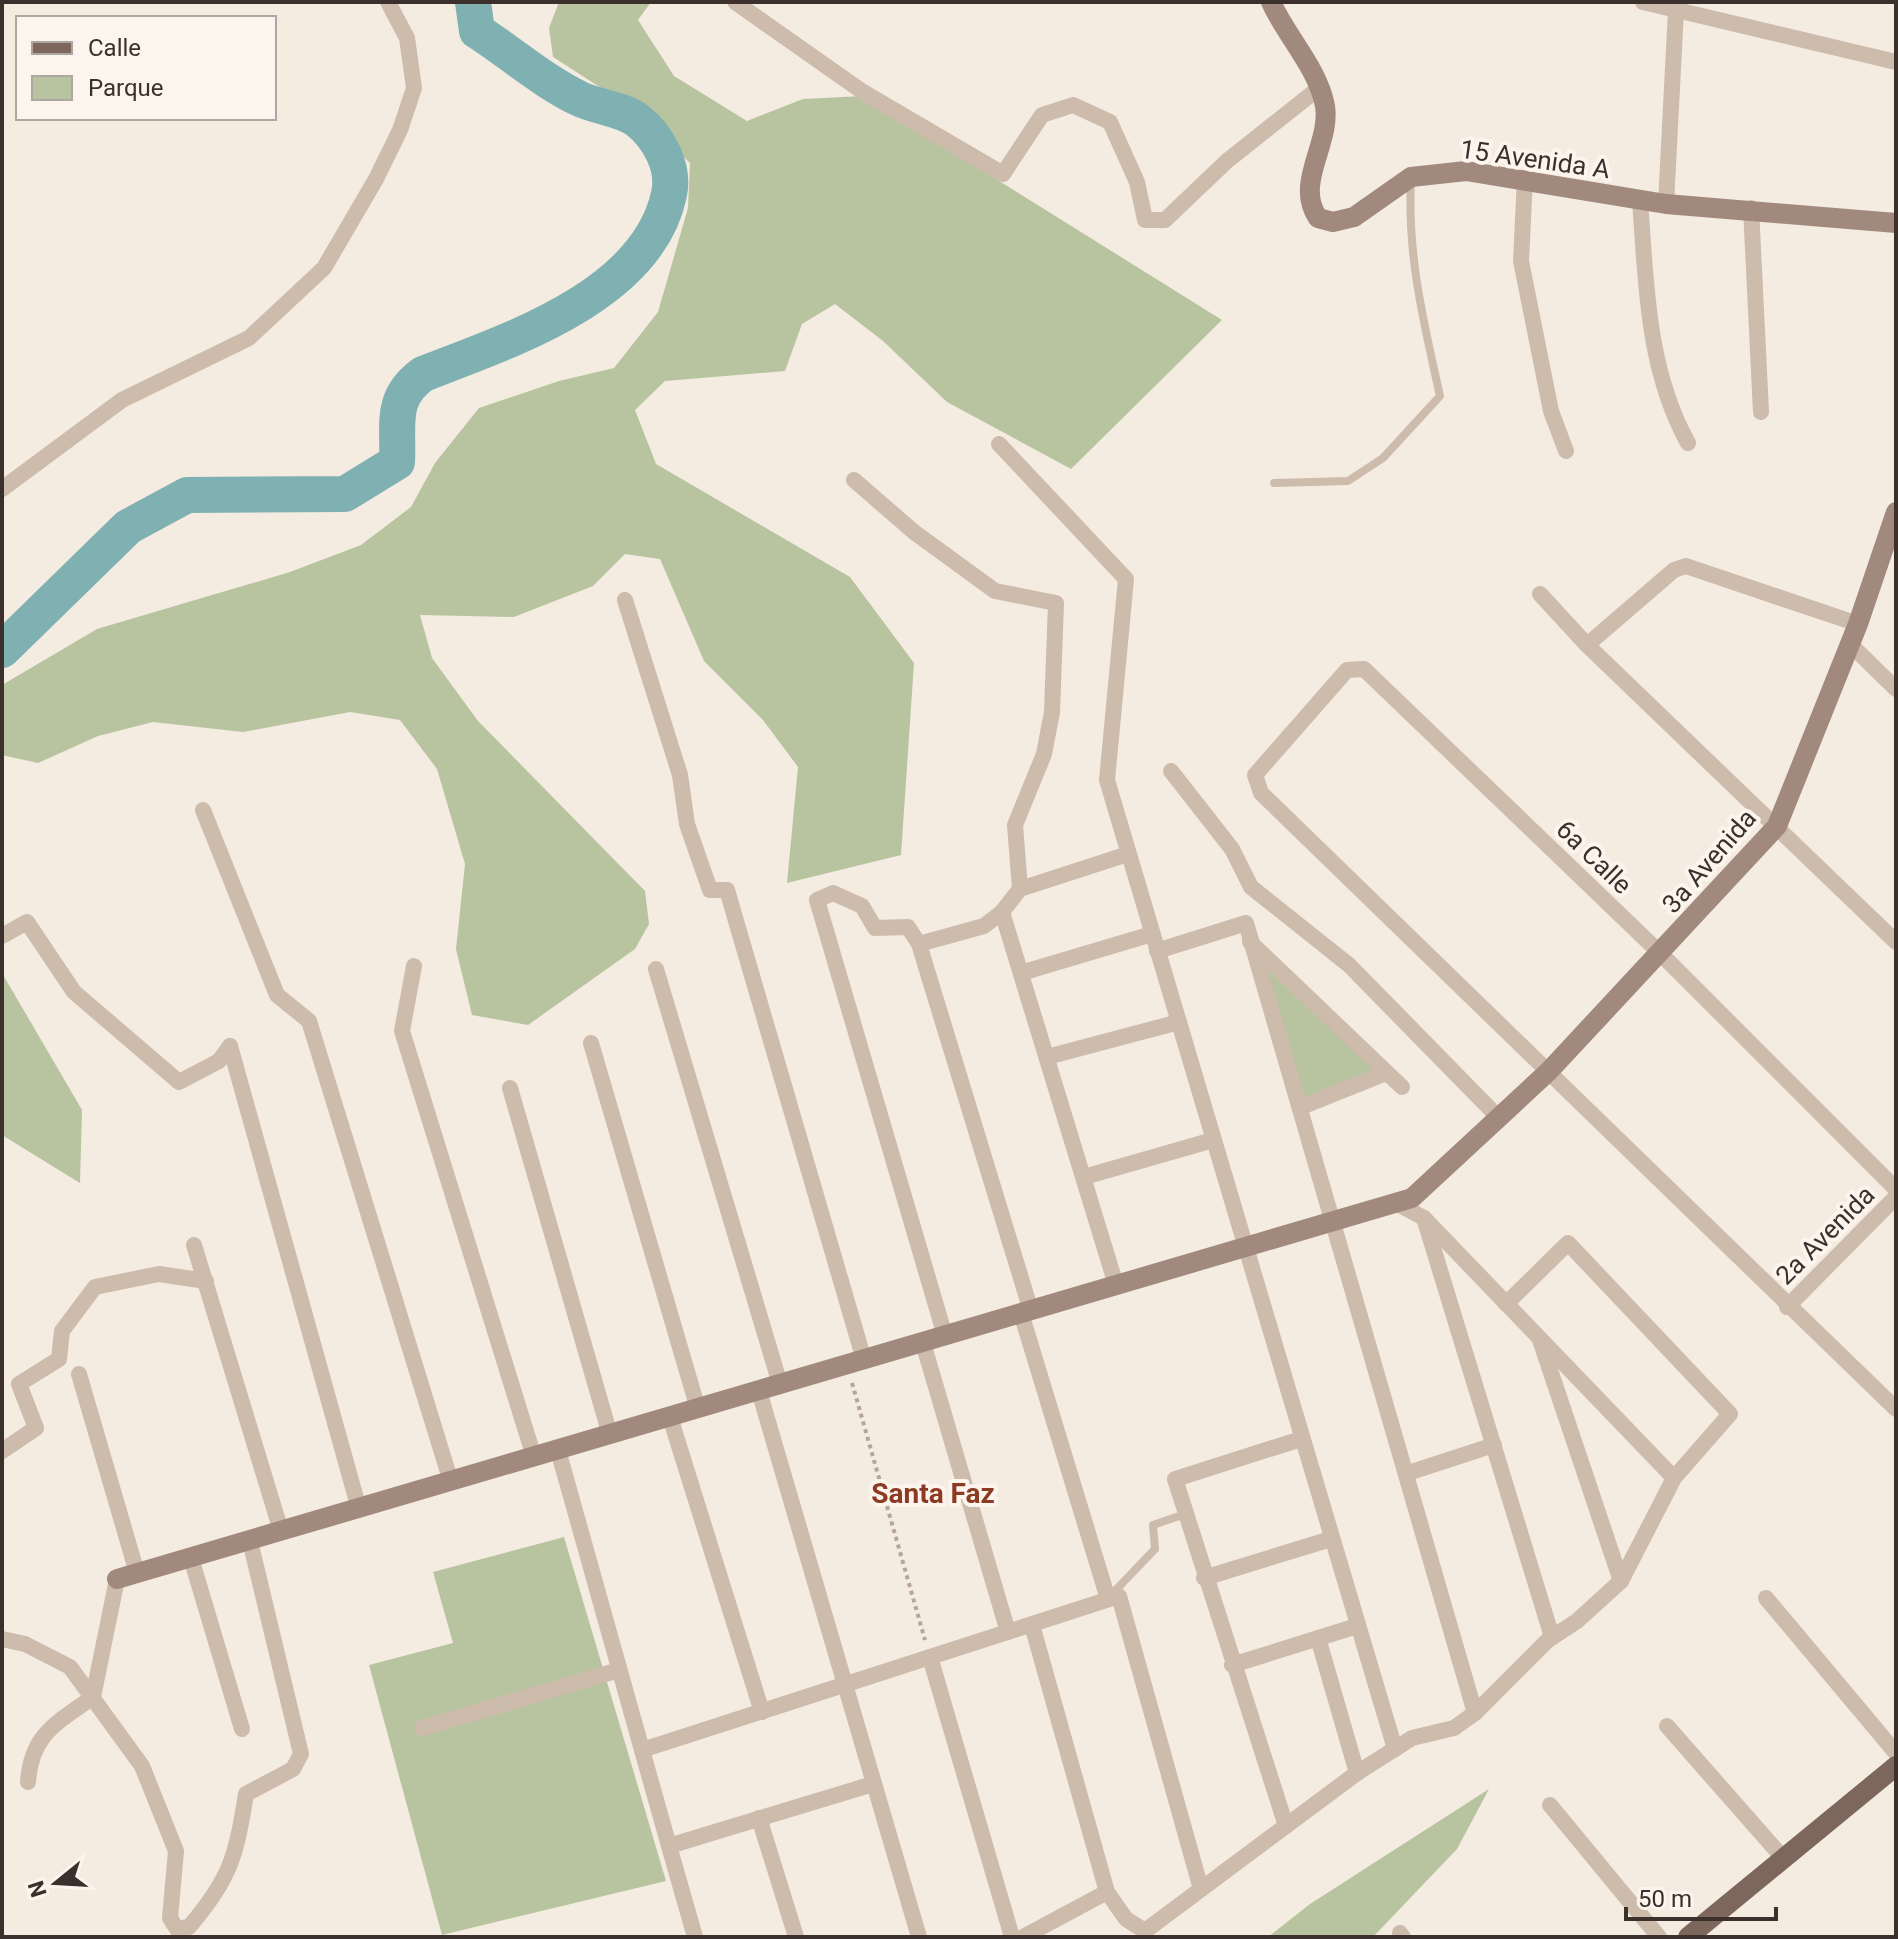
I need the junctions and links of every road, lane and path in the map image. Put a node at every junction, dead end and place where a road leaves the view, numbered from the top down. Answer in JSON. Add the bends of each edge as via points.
{"nodes":[{"id":1,"x":388,"y":2,"type":"edge"},
{"id":2,"x":735,"y":2,"type":"edge"},
{"id":3,"x":1271,"y":2,"type":"edge"},
{"id":4,"x":1643,"y":2,"type":"edge"},
{"id":5,"x":1676,"y":10,"type":"junction"},
{"id":6,"x":1896,"y":62,"type":"edge"},
{"id":7,"x":1319,"y":88,"type":"junction"},
{"id":8,"x":1411,"y":177,"type":"junction"},
{"id":9,"x":1525,"y":178,"type":"junction"},
{"id":10,"x":1640,"y":200,"type":"junction"},
{"id":11,"x":1666,"y":204,"type":"junction"},
{"id":12,"x":1751,"y":208,"type":"junction"},
{"id":13,"x":1896,"y":223,"type":"edge"},
{"id":14,"x":1761,"y":412,"type":"dead end"},
{"id":15,"x":1688,"y":443,"type":"dead end"},
{"id":16,"x":999,"y":444,"type":"dead end"},
{"id":17,"x":1566,"y":451,"type":"dead end"},
{"id":18,"x":854,"y":480,"type":"dead end"},
{"id":19,"x":1274,"y":483,"type":"dead end"},
{"id":20,"x":2,"y":489,"type":"edge"},
{"id":21,"x":1896,"y":512,"type":"edge"},
{"id":22,"x":1540,"y":594,"type":"dead end"},
{"id":23,"x":625,"y":600,"type":"dead end"},
{"id":24,"x":1858,"y":624,"type":"junction"},
{"id":25,"x":1850,"y":644,"type":"junction"},
{"id":26,"x":1587,"y":645,"type":"junction"},
{"id":27,"x":1896,"y":689,"type":"edge"},
{"id":28,"x":1171,"y":771,"type":"dead end"},
{"id":29,"x":203,"y":810,"type":"dead end"},
{"id":30,"x":1777,"y":826,"type":"junction"},
{"id":31,"x":1128,"y":854,"type":"junction"},
{"id":32,"x":1020,"y":889,"type":"junction"},
{"id":33,"x":1002,"y":912,"type":"junction"},
{"id":34,"x":1152,"y":934,"type":"junction"},
{"id":35,"x":2,"y":936,"type":"edge"},
{"id":36,"x":1250,"y":941,"type":"junction"},
{"id":37,"x":1896,"y":942,"type":"edge"},
{"id":38,"x":919,"y":944,"type":"junction"},
{"id":39,"x":1157,"y":951,"type":"junction"},
{"id":40,"x":1661,"y":954,"type":"junction"},
{"id":41,"x":414,"y":966,"type":"dead end"},
{"id":42,"x":656,"y":969,"type":"dead end"},
{"id":43,"x":1021,"y":973,"type":"junction"},
{"id":44,"x":1179,"y":1022,"type":"junction"},
{"id":45,"x":591,"y":1043,"type":"dead end"},
{"id":46,"x":1047,"y":1057,"type":"junction"},
{"id":47,"x":1549,"y":1071,"type":"junction"},
{"id":48,"x":1386,"y":1073,"type":"junction"},
{"id":49,"x":1402,"y":1087,"type":"dead end"},
{"id":50,"x":510,"y":1088,"type":"dead end"},
{"id":51,"x":1301,"y":1107,"type":"junction"},
{"id":52,"x":1500,"y":1119,"type":"junction"},
{"id":53,"x":1213,"y":1140,"type":"junction"},
{"id":54,"x":1084,"y":1177,"type":"junction"},
{"id":55,"x":1896,"y":1189,"type":"edge"},
{"id":56,"x":1896,"y":1197,"type":"edge"},
{"id":57,"x":1396,"y":1203,"type":"junction"},
{"id":58,"x":1424,"y":1218,"type":"junction"},
{"id":59,"x":1335,"y":1221,"type":"junction"},
{"id":60,"x":194,"y":1245,"type":"dead end"},
{"id":61,"x":1245,"y":1247,"type":"junction"},
{"id":62,"x":206,"y":1281,"type":"junction"},
{"id":63,"x":1116,"y":1285,"type":"junction"},
{"id":64,"x":1506,"y":1304,"type":"junction"},
{"id":65,"x":1787,"y":1307,"type":"junction"},
{"id":66,"x":1026,"y":1312,"type":"junction"},
{"id":67,"x":1538,"y":1335,"type":"junction"},
{"id":68,"x":945,"y":1336,"type":"junction"},
{"id":69,"x":923,"y":1343,"type":"junction"},
{"id":70,"x":855,"y":1362,"type":"junction"},
{"id":71,"x":79,"y":1374,"type":"dead end"},
{"id":72,"x":780,"y":1384,"type":"junction"},
{"id":73,"x":759,"y":1391,"type":"junction"},
{"id":74,"x":698,"y":1409,"type":"junction"},
{"id":75,"x":1896,"y":1409,"type":"edge"},
{"id":76,"x":670,"y":1417,"type":"junction"},
{"id":77,"x":610,"y":1435,"type":"junction"},
{"id":78,"x":1301,"y":1439,"type":"junction"},
{"id":79,"x":1494,"y":1445,"type":"junction"},
{"id":80,"x":558,"y":1450,"type":"junction"},
{"id":81,"x":2,"y":1451,"type":"edge"},
{"id":82,"x":534,"y":1457,"type":"junction"},
{"id":83,"x":1408,"y":1473,"type":"junction"},
{"id":84,"x":1674,"y":1478,"type":"junction"},
{"id":85,"x":451,"y":1482,"type":"junction"},
{"id":86,"x":359,"y":1509,"type":"junction"},
{"id":87,"x":1185,"y":1514,"type":"junction"},
{"id":88,"x":281,"y":1531,"type":"junction"},
{"id":89,"x":1331,"y":1539,"type":"junction"},
{"id":90,"x":250,"y":1541,"type":"junction"},
{"id":91,"x":191,"y":1558,"type":"junction"},
{"id":92,"x":127,"y":1576,"type":"junction"},
{"id":93,"x":1204,"y":1578,"type":"junction"},
{"id":94,"x":1621,"y":1581,"type":"junction"},
{"id":95,"x":1766,"y":1598,"type":"dead end"},
{"id":96,"x":1108,"y":1599,"type":"junction"},
{"id":97,"x":1032,"y":1625,"type":"junction"},
{"id":98,"x":1357,"y":1626,"type":"junction"},
{"id":99,"x":1008,"y":1632,"type":"junction"},
{"id":100,"x":1552,"y":1637,"type":"junction"},
{"id":101,"x":1318,"y":1638,"type":"junction"},
{"id":102,"x":2,"y":1639,"type":"edge"},
{"id":103,"x":930,"y":1657,"type":"junction"},
{"id":104,"x":1232,"y":1665,"type":"junction"},
{"id":105,"x":619,"y":1670,"type":"junction"},
{"id":106,"x":848,"y":1684,"type":"junction"},
{"id":107,"x":93,"y":1697,"type":"junction"},
{"id":108,"x":762,"y":1712,"type":"junction"},
{"id":109,"x":1475,"y":1713,"type":"junction"},
{"id":110,"x":1667,"y":1726,"type":"dead end"},
{"id":111,"x":422,"y":1728,"type":"dead end"},
{"id":112,"x":242,"y":1729,"type":"dead end"},
{"id":113,"x":1395,"y":1749,"type":"junction"},
{"id":114,"x":642,"y":1750,"type":"junction"},
{"id":115,"x":1896,"y":1753,"type":"edge"},
{"id":116,"x":1896,"y":1766,"type":"edge"},
{"id":117,"x":1357,"y":1773,"type":"junction"},
{"id":118,"x":28,"y":1782,"type":"dead end"},
{"id":119,"x":873,"y":1784,"type":"junction"},
{"id":120,"x":1550,"y":1805,"type":"dead end"},
{"id":121,"x":759,"y":1818,"type":"junction"},
{"id":122,"x":1286,"y":1826,"type":"junction"},
{"id":123,"x":669,"y":1846,"type":"junction"},
{"id":124,"x":1783,"y":1858,"type":"junction"},
{"id":125,"x":1201,"y":1889,"type":"junction"},
{"id":126,"x":1107,"y":1892,"type":"junction"},
{"id":127,"x":695,"y":1937,"type":"edge"},
{"id":128,"x":796,"y":1937,"type":"edge"},
{"id":129,"x":919,"y":1937,"type":"edge"},
{"id":130,"x":1012,"y":1937,"type":"edge"},
{"id":131,"x":1023,"y":1937,"type":"edge"},
{"id":132,"x":1659,"y":1937,"type":"edge"},
{"id":133,"x":1688,"y":1937,"type":"edge"}],
"edges":[{"from":1,"to":20,"type":"street","via":[[407,38],[414,88],[376,179],[324,268],[249,338],[122,400]]},
{"from":2,"to":7,"type":"street","via":[[863,92],[1003,174],[1042,115],[1073,105],[1110,122],[1137,182],[1145,220],[1165,220],[1227,161]]},
{"from":3,"to":7,"type":"street","name":"15 Avenida A"},
{"from":4,"to":5,"type":"street"},
{"from":5,"to":6,"type":"street"},
{"from":5,"to":11,"type":"street"},
{"from":7,"to":8,"type":"street","name":"15 Avenida A","via":[[1326,118],[1309,206],[1318,218],[1333,222],[1354,217]]},
{"from":8,"to":9,"type":"street","name":"15 Avenida A","via":[[1466,171]]},
{"from":8,"to":19,"type":"lane","via":[[1408,228],[1414,277],[1440,396],[1383,458],[1348,481]]},
{"from":9,"to":10,"type":"street","name":"15 Avenida A"},
{"from":9,"to":17,"type":"street","via":[[1521,261],[1551,411]]},
{"from":10,"to":11,"type":"street","name":"15 Avenida A"},
{"from":10,"to":15,"type":"street","via":[[1648,313],[1660,375]]},
{"from":11,"to":12,"type":"street","name":"15 Avenida A"},
{"from":12,"to":13,"type":"street","name":"15 Avenida A"},
{"from":12,"to":14,"type":"street"},
{"from":16,"to":31,"type":"street","via":[[1126,579],[1107,780]]},
{"from":18,"to":32,"type":"street","via":[[995,591],[1056,603],[1052,712],[1044,754],[1015,825]]},
{"from":21,"to":24,"type":"street","name":"3a Avenida"},
{"from":22,"to":26,"type":"street"},
{"from":23,"to":70,"type":"street","via":[[710,890],[727,890]]},
{"from":24,"to":25,"type":"street","name":"3a Avenida"},
{"from":24,"to":26,"type":"street","via":[[1686,566],[1674,570]]},
{"from":25,"to":27,"type":"street"},
{"from":25,"to":30,"type":"street","name":"3a Avenida"},
{"from":26,"to":30,"type":"street"},
{"from":28,"to":52,"type":"street","via":[[1232,849],[1251,887],[1349,965]]},
{"from":29,"to":85,"type":"street","via":[[277,995],[309,1021]]},
{"from":30,"to":37,"type":"street"},
{"from":30,"to":40,"type":"street","name":"3a Avenida"},
{"from":31,"to":32,"type":"street"},
{"from":31,"to":34,"type":"street"},
{"from":32,"to":33,"type":"street"},
{"from":33,"to":38,"type":"street","via":[[984,926]]},
{"from":33,"to":43,"type":"street"},
{"from":34,"to":39,"type":"street"},
{"from":34,"to":43,"type":"street"},
{"from":35,"to":86,"type":"street","via":[[27,922],[74,992],[179,1082],[219,1061],[230,1046]]},
{"from":36,"to":39,"type":"street","via":[[1246,923]]},
{"from":36,"to":48,"type":"street"},
{"from":36,"to":51,"type":"street"},
{"from":38,"to":66,"type":"street"},
{"from":38,"to":68,"type":"street","via":[[908,927],[875,928],[862,906],[833,893],[817,900]]},
{"from":39,"to":44,"type":"street"},
{"from":40,"to":47,"type":"street","name":"3a Avenida"},
{"from":40,"to":47,"type":"street","name":"6a Calle","via":[[1364,669],[1347,670],[1255,775],[1256,786]]},
{"from":40,"to":55,"type":"street","name":"6a Calle"},
{"from":41,"to":82,"type":"street","via":[[402,1031]]},
{"from":42,"to":72,"type":"street"},
{"from":43,"to":46,"type":"street"},
{"from":44,"to":46,"type":"street"},
{"from":44,"to":53,"type":"street"},
{"from":45,"to":74,"type":"street"},
{"from":46,"to":54,"type":"street"},
{"from":47,"to":52,"type":"street","name":"3a Avenida"},
{"from":47,"to":65,"type":"street"},
{"from":48,"to":49,"type":"street"},
{"from":48,"to":51,"type":"street"},
{"from":50,"to":77,"type":"street"},
{"from":51,"to":59,"type":"street"},
{"from":52,"to":57,"type":"street","name":"3a Avenida","via":[[1412,1198]]},
{"from":53,"to":54,"type":"street"},
{"from":53,"to":61,"type":"street"},
{"from":54,"to":63,"type":"street"},
{"from":56,"to":65,"type":"street","name":"2a Avenida"},
{"from":57,"to":58,"type":"street"},
{"from":57,"to":59,"type":"street","name":"3a Avenida"},
{"from":58,"to":64,"type":"street"},
{"from":58,"to":79,"type":"street"},
{"from":59,"to":61,"type":"street","name":"3a Avenida"},
{"from":59,"to":83,"type":"street"},
{"from":60,"to":62,"type":"street"},
{"from":61,"to":63,"type":"street","name":"3a Avenida"},
{"from":61,"to":78,"type":"street"},
{"from":62,"to":81,"type":"street","via":[[159,1274],[95,1287],[62,1331],[59,1359],[19,1384],[36,1428]]},
{"from":62,"to":88,"type":"street"},
{"from":63,"to":66,"type":"street","name":"3a Avenida"},
{"from":64,"to":67,"type":"street"},
{"from":64,"to":84,"type":"street","via":[[1568,1243],[1730,1414]]},
{"from":65,"to":75,"type":"street"},
{"from":66,"to":68,"type":"street","name":"3a Avenida"},
{"from":66,"to":96,"type":"street"},
{"from":67,"to":84,"type":"street"},
{"from":67,"to":94,"type":"street"},
{"from":68,"to":69,"type":"street","name":"3a Avenida"},
{"from":69,"to":70,"type":"street","name":"3a Avenida"},
{"from":69,"to":99,"type":"street"},
{"from":70,"to":72,"type":"street","name":"3a Avenida"},
{"from":70,"to":103,"type":"path"},
{"from":71,"to":92,"type":"street"},
{"from":72,"to":73,"type":"street","name":"3a Avenida"},
{"from":73,"to":74,"type":"street","name":"3a Avenida"},
{"from":73,"to":106,"type":"street"},
{"from":74,"to":76,"type":"street","name":"3a Avenida"},
{"from":76,"to":77,"type":"street","name":"3a Avenida"},
{"from":76,"to":108,"type":"street"},
{"from":77,"to":80,"type":"street","name":"3a Avenida"},
{"from":78,"to":87,"type":"street","via":[[1175,1479]]},
{"from":78,"to":89,"type":"street"},
{"from":79,"to":83,"type":"street"},
{"from":79,"to":100,"type":"street"},
{"from":80,"to":82,"type":"street","name":"3a Avenida"},
{"from":80,"to":105,"type":"street"},
{"from":82,"to":85,"type":"street","name":"3a Avenida"},
{"from":83,"to":109,"type":"street"},
{"from":84,"to":94,"type":"street"},
{"from":85,"to":86,"type":"street","name":"3a Avenida"},
{"from":86,"to":88,"type":"street","name":"3a Avenida"},
{"from":87,"to":93,"type":"street"},
{"from":87,"to":96,"type":"lane","via":[[1153,1525],[1155,1549]]},
{"from":88,"to":90,"type":"street","name":"3a Avenida"},
{"from":89,"to":93,"type":"street"},
{"from":89,"to":98,"type":"street"},
{"from":90,"to":91,"type":"street","name":"3a Avenida"},
{"from":90,"to":107,"type":"street","via":[[301,1754],[293,1769],[246,1794],[239,1841],[219,1892],[189,1927],[177,1929],[170,1918],[176,1851],[142,1766]]},
{"from":91,"to":92,"type":"street","name":"3a Avenida"},
{"from":91,"to":112,"type":"street"},
{"from":92,"to":107,"type":"street"},
{"from":93,"to":104,"type":"street"},
{"from":94,"to":100,"type":"street"},
{"from":95,"to":115,"type":"street"},
{"from":96,"to":97,"type":"street"},
{"from":96,"to":125,"type":"street","via":[[1119,1596]]},
{"from":97,"to":99,"type":"street"},
{"from":97,"to":126,"type":"street"},
{"from":98,"to":101,"type":"street"},
{"from":98,"to":113,"type":"street"},
{"from":99,"to":103,"type":"street"},
{"from":100,"to":109,"type":"street"},
{"from":101,"to":104,"type":"street"},
{"from":101,"to":117,"type":"street"},
{"from":102,"to":107,"type":"street","via":[[25,1644],[70,1667]]},
{"from":103,"to":106,"type":"street"},
{"from":103,"to":130,"type":"street"},
{"from":104,"to":122,"type":"street"},
{"from":105,"to":111,"type":"street"},
{"from":105,"to":114,"type":"street"},
{"from":106,"to":108,"type":"street"},
{"from":106,"to":119,"type":"street"},
{"from":107,"to":118,"type":"street","via":[[52,1726],[30,1756]]},
{"from":108,"to":114,"type":"street"},
{"from":109,"to":113,"type":"street","via":[[1454,1728],[1412,1738]]},
{"from":110,"to":124,"type":"street"},
{"from":113,"to":117,"type":"street"},
{"from":114,"to":123,"type":"street"},
{"from":116,"to":124,"type":"main road"},
{"from":117,"to":122,"type":"street"},
{"from":119,"to":121,"type":"street"},
{"from":119,"to":129,"type":"street"},
{"from":120,"to":132,"type":"street"},
{"from":121,"to":123,"type":"street"},
{"from":121,"to":128,"type":"street"},
{"from":122,"to":125,"type":"street"},
{"from":123,"to":127,"type":"street"},
{"from":124,"to":133,"type":"main road"},
{"from":125,"to":126,"type":"street","via":[[1145,1931],[1126,1919]]},
{"from":126,"to":131,"type":"street"}]}
